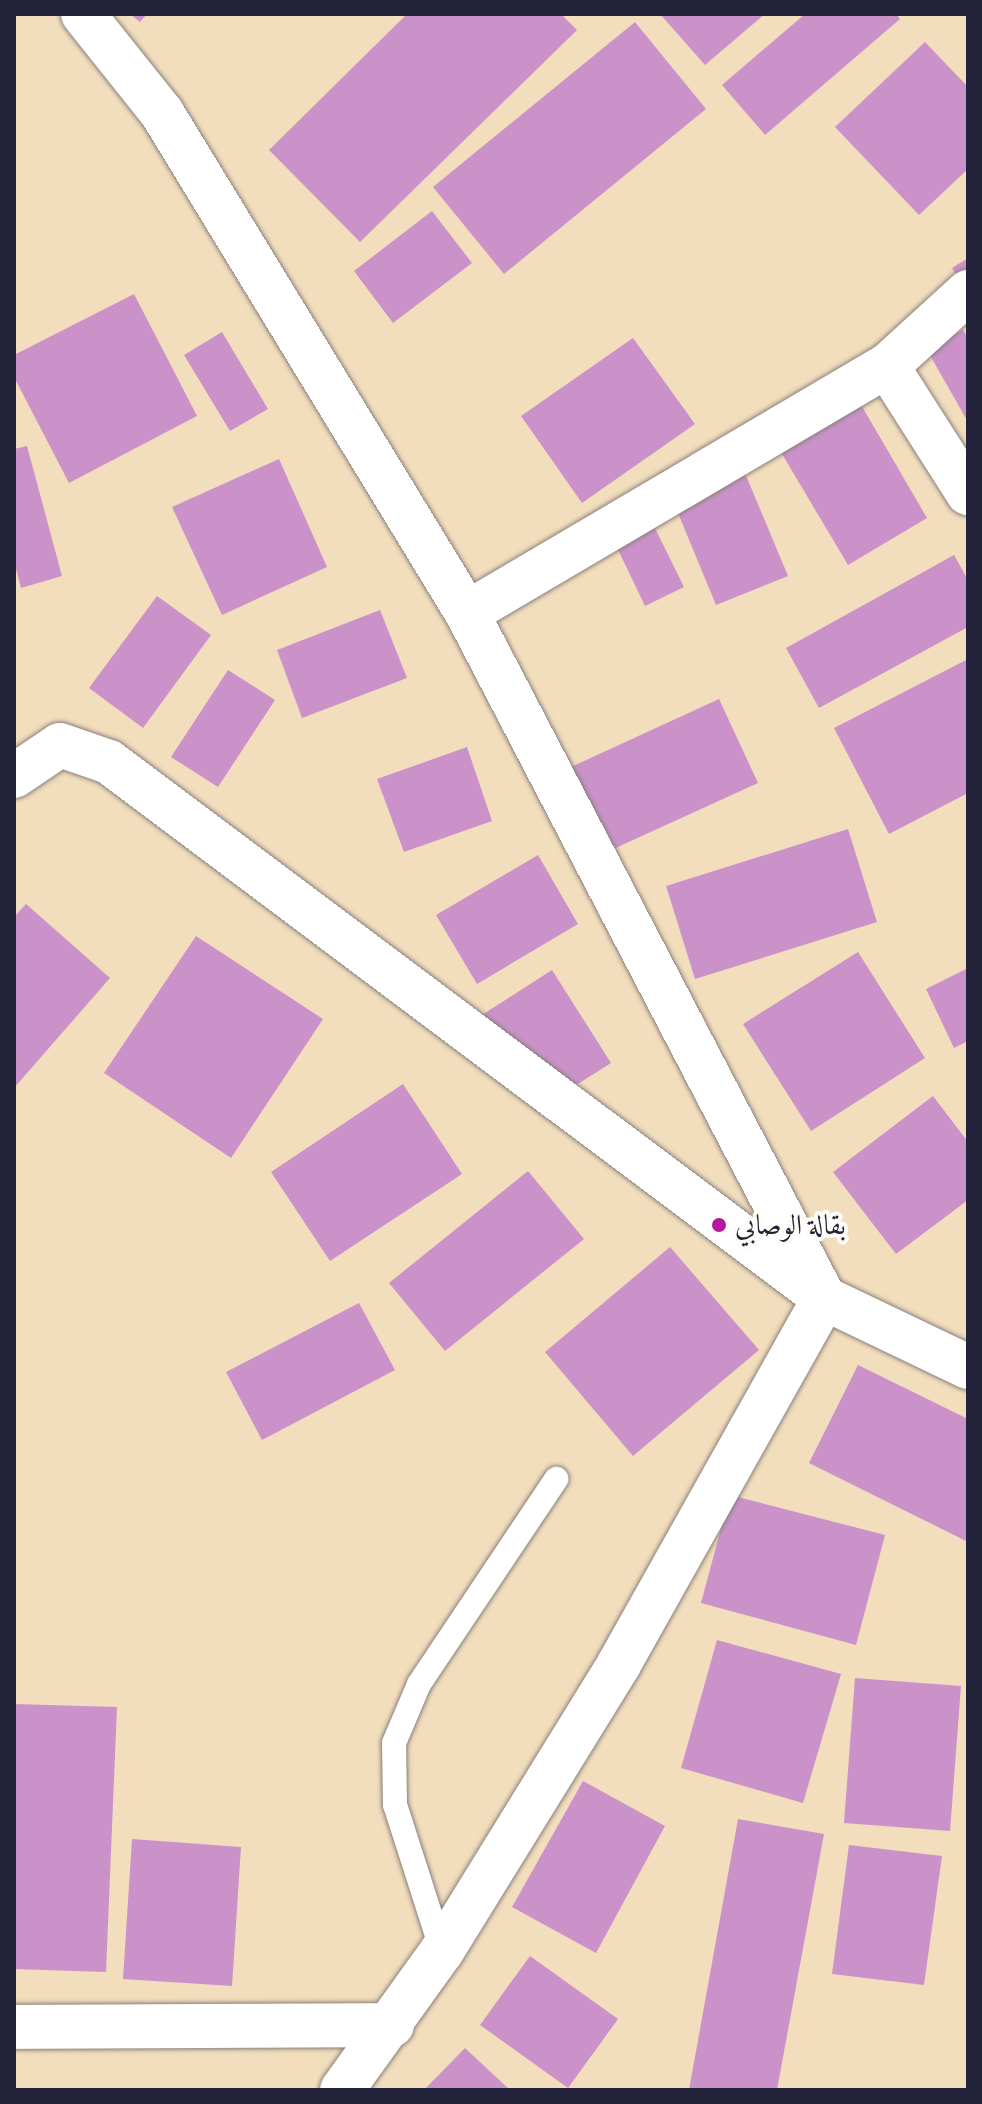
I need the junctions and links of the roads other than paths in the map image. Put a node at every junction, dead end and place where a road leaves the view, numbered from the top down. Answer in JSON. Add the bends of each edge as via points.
{"nodes":[{"id":1,"x":83,"y":14,"type":"edge"},
{"id":2,"x":968,"y":292,"type":"edge"},
{"id":3,"x":887,"y":366,"type":"junction"},
{"id":4,"x":968,"y":493,"type":"edge"},
{"id":5,"x":467,"y":613,"type":"junction"},
{"id":6,"x":14,"y":776,"type":"edge"},
{"id":7,"x":824,"y":1298,"type":"junction"},
{"id":8,"x":968,"y":1367,"type":"edge"},
{"id":9,"x":556,"y":1479,"type":"dead end"},
{"id":10,"x":442,"y":1951,"type":"junction"},
{"id":11,"x":392,"y":2025,"type":"junction"},
{"id":12,"x":14,"y":2027,"type":"edge"},
{"id":13,"x":342,"y":2090,"type":"edge"}],
"edges":[{"from":1,"to":5,"type":"street","via":[[162,113]]},
{"from":2,"to":3,"type":"street"},
{"from":3,"to":4,"type":"street"},
{"from":3,"to":5,"type":"street"},
{"from":5,"to":7,"type":"street"},
{"from":6,"to":7,"type":"street","via":[[60,745],[109,762]]},
{"from":7,"to":8,"type":"street"},
{"from":7,"to":10,"type":"street","via":[[619,1664]]},
{"from":9,"to":10,"type":"lane","via":[[419,1684],[394,1743],[395,1805]]},
{"from":10,"to":11,"type":"street"},
{"from":11,"to":12,"type":"street"},
{"from":11,"to":13,"type":"street"}]}
